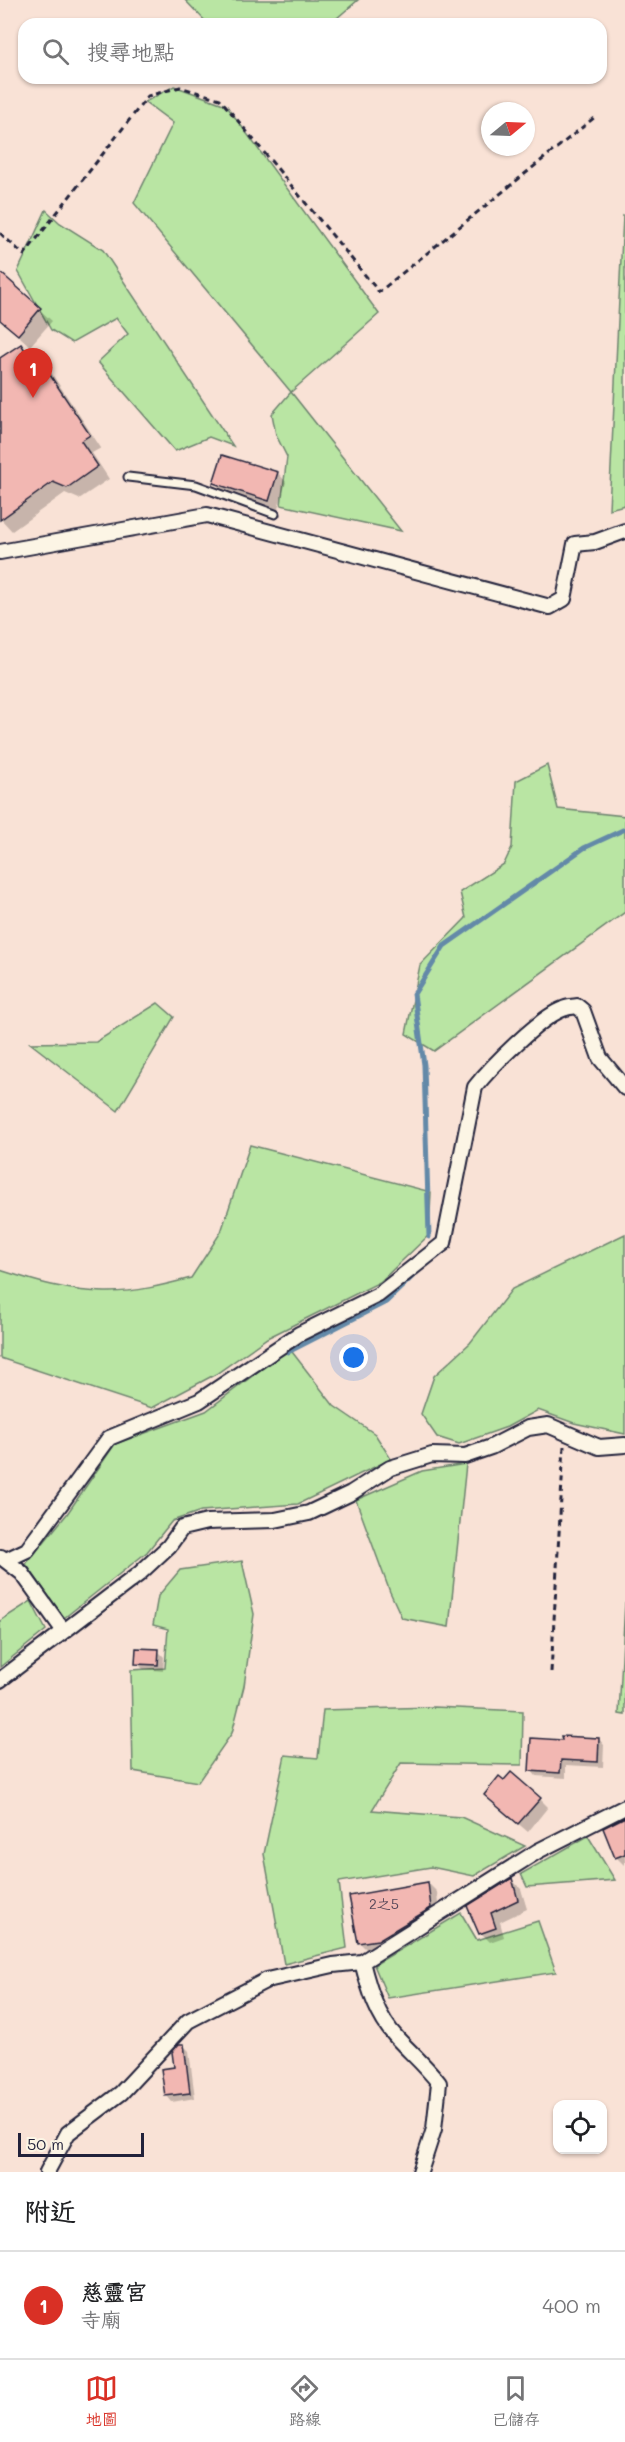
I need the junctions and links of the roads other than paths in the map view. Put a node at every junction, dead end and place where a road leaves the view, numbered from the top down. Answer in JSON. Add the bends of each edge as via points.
{"nodes":[{"id":1,"x":128,"y":477,"type":"dead end"},
{"id":2,"x":275,"y":514,"type":"dead end"},
{"id":3,"x":625,"y":531,"type":"edge"},
{"id":4,"x":0,"y":552,"type":"edge"},
{"id":5,"x":625,"y":1088,"type":"edge"},
{"id":6,"x":625,"y":1445,"type":"edge"},
{"id":7,"x":3,"y":1559,"type":"edge"},
{"id":8,"x":63,"y":1630,"type":"junction"},
{"id":9,"x":0,"y":1680,"type":"edge"},
{"id":10,"x":625,"y":1807,"type":"edge"},
{"id":11,"x":362,"y":1962,"type":"junction"},
{"id":12,"x":47,"y":2172,"type":"edge"},
{"id":13,"x":420,"y":2172,"type":"edge"}],
"edges":[{"from":1,"to":2,"type":"lane","via":[[196,485]]},
{"from":3,"to":4,"type":"street","via":[[595,542],[575,544],[564,599],[550,607],[207,515]]},
{"from":5,"to":7,"type":"street","via":[[600,1058],[583,1011],[577,1006],[562,1009],[538,1026],[491,1067],[475,1087],[444,1243],[378,1295],[299,1334],[199,1401],[109,1438],[27,1550]]},
{"from":6,"to":8,"type":"street","via":[[599,1447],[548,1425],[528,1428],[465,1456],[432,1455],[390,1468],[309,1513],[275,1520],[207,1522],[182,1528],[139,1574]]},
{"from":7,"to":8,"type":"street","via":[[22,1573]]},
{"from":8,"to":9,"type":"street"},
{"from":10,"to":11,"type":"street","via":[[538,1851]]},
{"from":11,"to":12,"type":"street","via":[[267,1980],[188,2021],[121,2092],[68,2133]]},
{"from":11,"to":13,"type":"street","via":[[371,1997],[396,2037],[439,2083],[434,2129]]}]}
